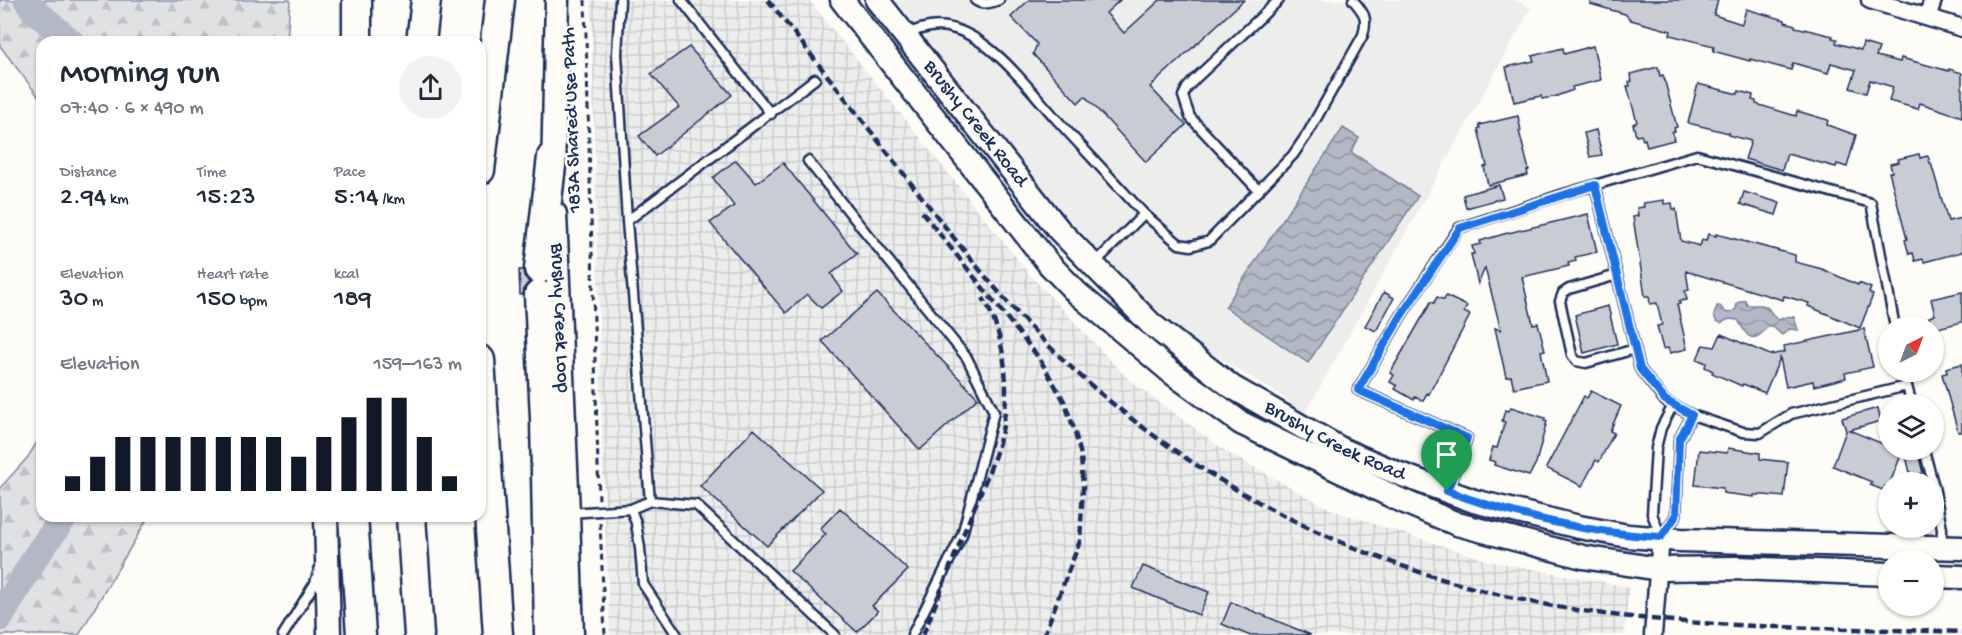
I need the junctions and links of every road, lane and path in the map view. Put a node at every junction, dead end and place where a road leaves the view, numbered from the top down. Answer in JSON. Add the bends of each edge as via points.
{"nodes":[{"id":1,"x":356,"y":0,"type":"edge"},
{"id":2,"x":426,"y":0,"type":"edge"},
{"id":3,"x":500,"y":0,"type":"edge"},
{"id":4,"x":557,"y":0,"type":"edge"},
{"id":5,"x":585,"y":0,"type":"edge"},
{"id":6,"x":620,"y":0,"type":"edge"},
{"id":7,"x":681,"y":0,"type":"edge"},
{"id":8,"x":842,"y":0,"type":"edge"},
{"id":9,"x":862,"y":0,"type":"edge"},
{"id":10,"x":878,"y":0,"type":"edge"},
{"id":11,"x":975,"y":0,"type":"edge"},
{"id":12,"x":999,"y":0,"type":"edge"},
{"id":13,"x":1279,"y":0,"type":"edge"},
{"id":14,"x":1353,"y":0,"type":"edge"},
{"id":15,"x":1870,"y":0,"type":"edge"},
{"id":16,"x":1933,"y":0,"type":"edge"},
{"id":17,"x":1927,"y":17,"type":"junction"},
{"id":18,"x":1962,"y":28,"type":"edge"},
{"id":19,"x":904,"y":34,"type":"junction"},
{"id":20,"x":347,"y":36,"type":"edge"},
{"id":21,"x":357,"y":36,"type":"edge"},
{"id":22,"x":422,"y":36,"type":"edge"},
{"id":23,"x":815,"y":80,"type":"dead end"},
{"id":24,"x":771,"y":114,"type":"junction"},
{"id":25,"x":486,"y":119,"type":"edge"},
{"id":26,"x":552,"y":157,"type":"junction"},
{"id":27,"x":808,"y":161,"type":"dead end"},
{"id":28,"x":1595,"y":185,"type":"junction"},
{"id":29,"x":1259,"y":191,"type":"junction"},
{"id":30,"x":1144,"y":214,"type":"junction"},
{"id":31,"x":627,"y":221,"type":"junction"},
{"id":32,"x":1093,"y":266,"type":"junction"},
{"id":33,"x":1617,"y":274,"type":"junction"},
{"id":34,"x":1893,"y":316,"type":"edge"},
{"id":35,"x":1635,"y":349,"type":"junction"},
{"id":36,"x":1905,"y":382,"type":"edge"},
{"id":37,"x":1906,"y":386,"type":"junction"},
{"id":38,"x":1909,"y":394,"type":"edge"},
{"id":39,"x":1673,"y":405,"type":"junction"},
{"id":40,"x":1692,"y":415,"type":"junction"},
{"id":41,"x":486,"y":438,"type":"edge"},
{"id":42,"x":1447,"y":491,"type":"junction"},
{"id":43,"x":650,"y":501,"type":"junction"},
{"id":44,"x":631,"y":509,"type":"junction"},
{"id":45,"x":600,"y":511,"type":"junction"},
{"id":46,"x":568,"y":513,"type":"junction"},
{"id":47,"x":326,"y":522,"type":"edge"},
{"id":48,"x":353,"y":522,"type":"edge"},
{"id":49,"x":411,"y":522,"type":"edge"},
{"id":50,"x":1944,"y":533,"type":"edge"},
{"id":51,"x":1661,"y":537,"type":"junction"},
{"id":52,"x":327,"y":547,"type":"junction"},
{"id":53,"x":1951,"y":548,"type":"edge"},
{"id":54,"x":1659,"y":569,"type":"junction"},
{"id":55,"x":1878,"y":574,"type":"edge"},
{"id":56,"x":1944,"y":576,"type":"edge"},
{"id":57,"x":1962,"y":577,"type":"edge"},
{"id":58,"x":283,"y":635,"type":"edge"},
{"id":59,"x":329,"y":635,"type":"edge"},
{"id":60,"x":361,"y":635,"type":"edge"},
{"id":61,"x":419,"y":635,"type":"edge"},
{"id":62,"x":498,"y":635,"type":"edge"},
{"id":63,"x":549,"y":635,"type":"edge"},
{"id":64,"x":572,"y":635,"type":"edge"},
{"id":65,"x":605,"y":635,"type":"edge"},
{"id":66,"x":677,"y":635,"type":"edge"},
{"id":67,"x":835,"y":635,"type":"edge"},
{"id":68,"x":912,"y":635,"type":"edge"},
{"id":69,"x":1653,"y":635,"type":"edge"}],
"edges":[{"from":1,"to":20,"type":"main road"},
{"from":1,"to":21,"type":"highway"},
{"from":2,"to":22,"type":"highway"},
{"from":3,"to":25,"type":"highway"},
{"from":4,"to":26,"type":"main road","name":"Brushy Creek Loop"},
{"from":5,"to":45,"type":"path","name":"183A Shared Use Path"},
{"from":6,"to":31,"type":"lane","via":[[617,54]]},
{"from":7,"to":24,"type":"lane"},
{"from":8,"to":54,"type":"main road","name":"Brushy Creek Road","via":[[1049,264],[1171,372],[1241,423],[1398,500],[1457,524],[1583,557]]},
{"from":9,"to":32,"type":"main road","via":[[1061,254],[1073,266]]},
{"from":10,"to":19,"type":"main road","name":"Brushy Creek Road"},
{"from":11,"to":12,"type":"lane","via":[[990,4]]},
{"from":13,"to":29,"type":"lane","via":[[1195,79],[1183,96],[1190,117]]},
{"from":14,"to":29,"type":"lane","via":[[1366,20],[1363,35],[1308,133]]},
{"from":15,"to":17,"type":"street"},
{"from":16,"to":17,"type":"street"},
{"from":17,"to":18,"type":"street"},
{"from":19,"to":30,"type":"lane","via":[[940,26],[979,41],[1008,66]]},
{"from":19,"to":32,"type":"main road","name":"Brushy Creek Road","via":[[1059,230]]},
{"from":23,"to":24,"type":"lane"},
{"from":24,"to":31,"type":"lane"},
{"from":26,"to":46,"type":"main road","name":"Brushy Creek Loop"},
{"from":26,"to":63,"type":"highway","via":[[539,282]]},
{"from":27,"to":68,"type":"lane","via":[[968,358],[994,412],[962,535]]},
{"from":28,"to":33,"type":"lane"},
{"from":28,"to":34,"type":"lane","via":[[1697,155],[1871,203]]},
{"from":28,"to":42,"type":"lane","via":[[1460,228],[1401,316],[1358,390],[1467,438]]},
{"from":29,"to":30,"type":"lane","via":[[1209,241],[1191,246],[1179,243]]},
{"from":30,"to":32,"type":"lane"},
{"from":31,"to":43,"type":"lane"},
{"from":32,"to":42,"type":"main road","name":"Brushy Creek Road","via":[[1151,324],[1232,387],[1343,450]]},
{"from":33,"to":35,"type":"lane"},
{"from":33,"to":35,"type":"lane","via":[[1563,293],[1560,301],[1572,355],[1576,361],[1586,363]]},
{"from":35,"to":39,"type":"lane","via":[[1640,369]]},
{"from":36,"to":37,"type":"lane"},
{"from":37,"to":38,"type":"lane"},
{"from":37,"to":40,"type":"lane","via":[[1791,414],[1761,433],[1743,432]]},
{"from":39,"to":40,"type":"lane"},
{"from":39,"to":51,"type":"lane","via":[[1656,448],[1652,514]]},
{"from":40,"to":51,"type":"lane","via":[[1679,440],[1676,516]]},
{"from":41,"to":62,"type":"highway"},
{"from":42,"to":51,"type":"main road","name":"Brushy Creek Road","via":[[1579,527],[1628,536]]},
{"from":43,"to":44,"type":"lane"},
{"from":43,"to":67,"type":"lane","via":[[696,505]]},
{"from":44,"to":45,"type":"lane"},
{"from":44,"to":66,"type":"lane","via":[[643,584]]},
{"from":45,"to":46,"type":"lane"},
{"from":45,"to":65,"type":"path","name":"183A Shared Use Path"},
{"from":46,"to":64,"type":"main road","name":"Brushy Creek Loop"},
{"from":47,"to":52,"type":"main road"},
{"from":48,"to":60,"type":"highway"},
{"from":49,"to":61,"type":"highway"},
{"from":50,"to":53,"type":"lane"},
{"from":51,"to":53,"type":"main road","name":"Brushy Creek Road"},
{"from":51,"to":54,"type":"street"},
{"from":52,"to":58,"type":"lane","via":[[315,583]]},
{"from":52,"to":59,"type":"main road"},
{"from":54,"to":55,"type":"main road","name":"Brushy Creek Road"},
{"from":54,"to":69,"type":"street"},
{"from":56,"to":57,"type":"main road"}]}
